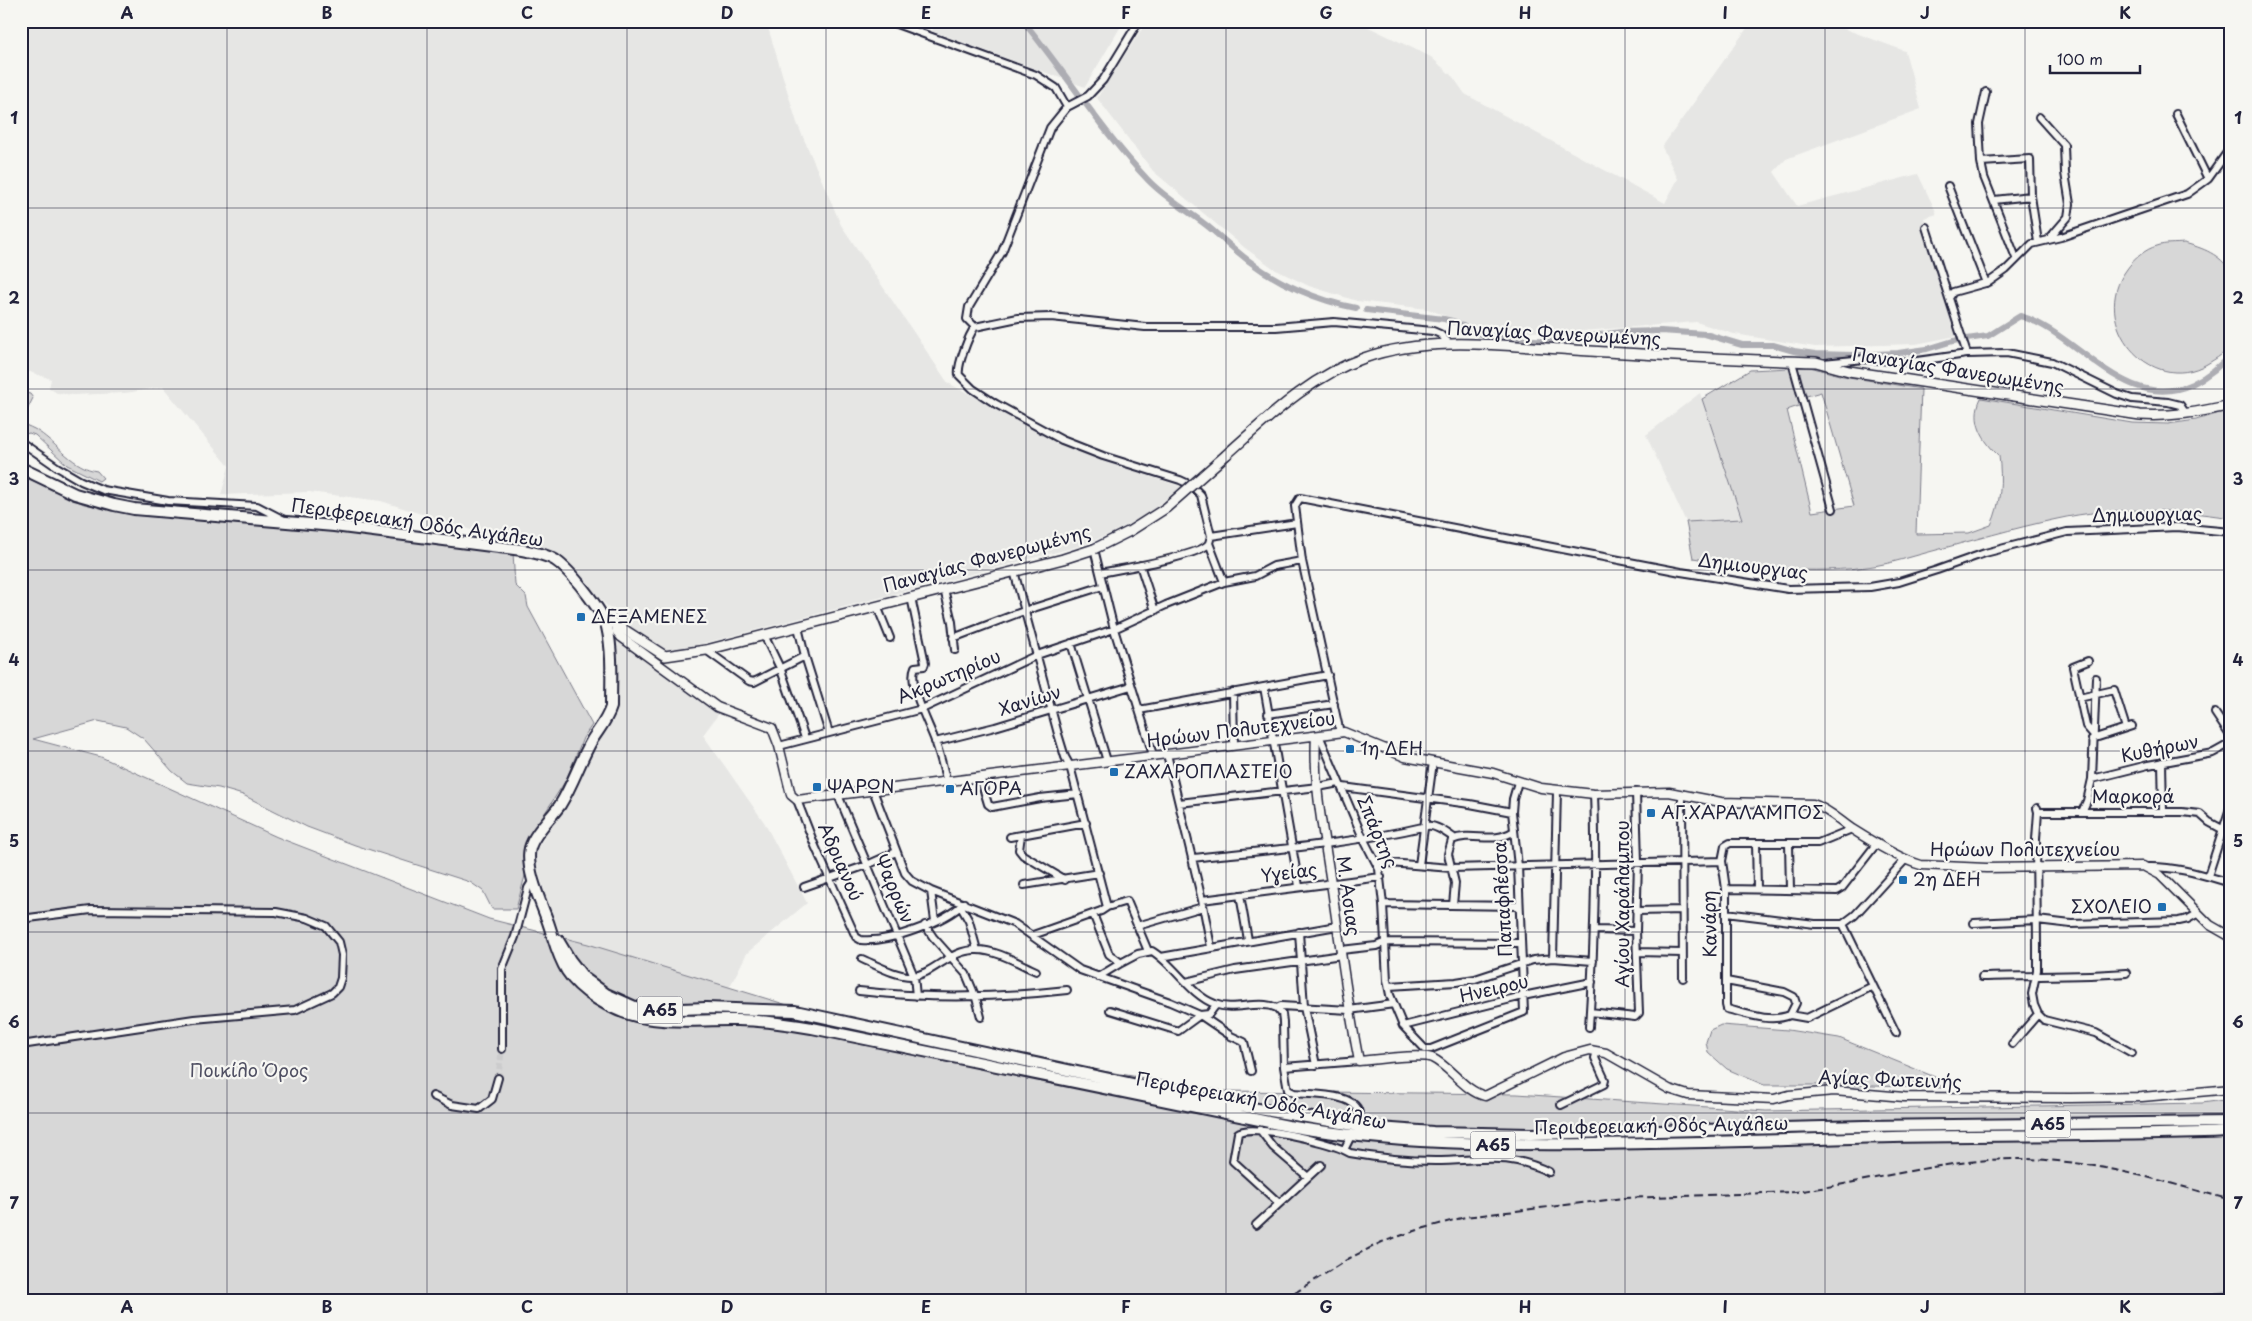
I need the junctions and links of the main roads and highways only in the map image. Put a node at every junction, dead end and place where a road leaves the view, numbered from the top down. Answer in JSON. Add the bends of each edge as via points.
{"nodes":[{"id":1,"x":2231,"y":406,"type":"edge"},
{"id":2,"x":21,"y":468,"type":"edge"},
{"id":3,"x":600,"y":614,"type":"junction"},
{"id":4,"x":550,"y":927,"type":"junction"},
{"id":5,"x":2231,"y":1122,"type":"edge"},
{"id":6,"x":2231,"y":1132,"type":"edge"}],
"edges":[{"from":1,"to":3,"type":"main road","name":"Παναγίας Φανερωμένης","bridge":true,"via":[[2186,414],[2140,416],[1849,371],[1819,363],[1451,345],[1380,352],[1340,368],[1303,389],[1166,508],[1130,532],[1094,549],[706,650],[665,656]]},
{"from":2,"to":3,"type":"highway","name":"Περιφερειακή Οδός Αιγάλεω","via":[[75,494],[114,505],[392,533],[541,554],[570,574]]},
{"from":3,"to":4,"type":"highway","name":"Περιφερειακή Οδός Αιγάλεω","via":[[609,636],[611,708],[573,784],[534,840],[529,859]]},
{"from":4,"to":5,"type":"highway","name":"Περιφερειακή Οδός Αιγάλεω","number":"Α65","via":[[584,978],[606,994],[635,1007],[795,1012],[1211,1101],[1366,1127],[1530,1134]]},
{"from":4,"to":6,"type":"highway","name":"Περιφερειακή Οδός Αιγάλεω","number":"Α65","via":[[556,950],[575,982],[608,1006],[642,1019],[666,1022],[739,1020],[828,1030],[1182,1105],[1365,1138],[1530,1145]]}]}
